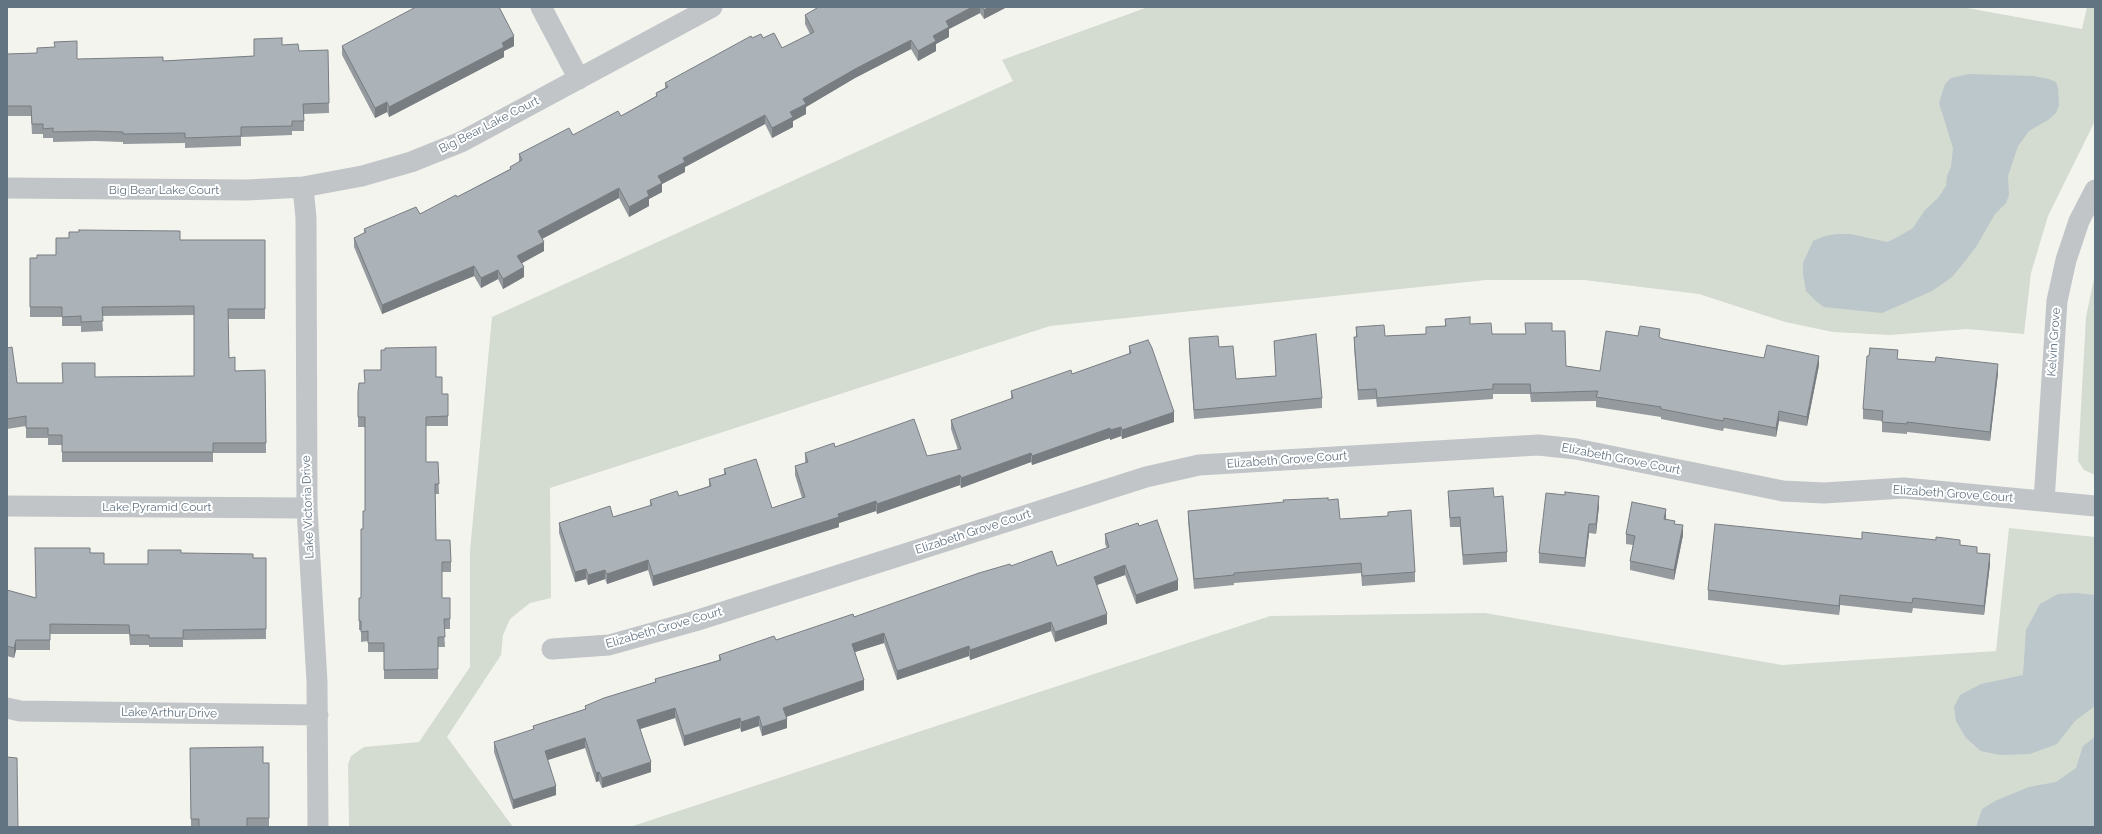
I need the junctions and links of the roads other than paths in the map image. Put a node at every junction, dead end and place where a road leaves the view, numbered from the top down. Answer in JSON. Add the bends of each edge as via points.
{"nodes":[{"id":1,"x":541,"y":7,"type":"edge"},
{"id":2,"x":712,"y":7,"type":"edge"},
{"id":3,"x":579,"y":79,"type":"junction"},
{"id":4,"x":303,"y":187,"type":"junction"},
{"id":5,"x":7,"y":188,"type":"edge"},
{"id":6,"x":2095,"y":190,"type":"edge"},
{"id":7,"x":2044,"y":501,"type":"junction"},
{"id":8,"x":7,"y":506,"type":"edge"},
{"id":9,"x":2095,"y":506,"type":"edge"},
{"id":10,"x":306,"y":508,"type":"junction"},
{"id":11,"x":552,"y":649,"type":"dead end"},
{"id":12,"x":11,"y":711,"type":"edge"},
{"id":13,"x":318,"y":715,"type":"junction"},
{"id":14,"x":318,"y":827,"type":"edge"}],
"edges":[{"from":1,"to":3,"type":"street"},
{"from":2,"to":3,"type":"street","name":"Big Bear Lake Court"},
{"from":3,"to":4,"type":"street","name":"Big Bear Lake Court","via":[[461,142],[411,162],[362,176]]},
{"from":4,"to":5,"type":"street","name":"Big Bear Lake Court","via":[[247,190]]},
{"from":4,"to":10,"type":"street","name":"Lake Victoria Drive","via":[[306,218]]},
{"from":6,"to":7,"type":"street","name":"Kelvin Grove","via":[[2079,221],[2066,260],[2057,302]]},
{"from":7,"to":9,"type":"street","name":"Elizabeth Grove Court"},
{"from":7,"to":11,"type":"street","name":"Elizabeth Grove Court","via":[[1904,488],[1824,493],[1783,491],[1576,449],[1538,445],[1199,465],[1146,477],[695,621],[609,645]]},
{"from":8,"to":10,"type":"street","name":"Lake Pyramid Court"},
{"from":10,"to":13,"type":"street","name":"Lake Victoria Drive"},
{"from":12,"to":13,"type":"street","name":"Lake Arthur Drive"},
{"from":13,"to":14,"type":"street","name":"Lake Victoria Drive"}]}
